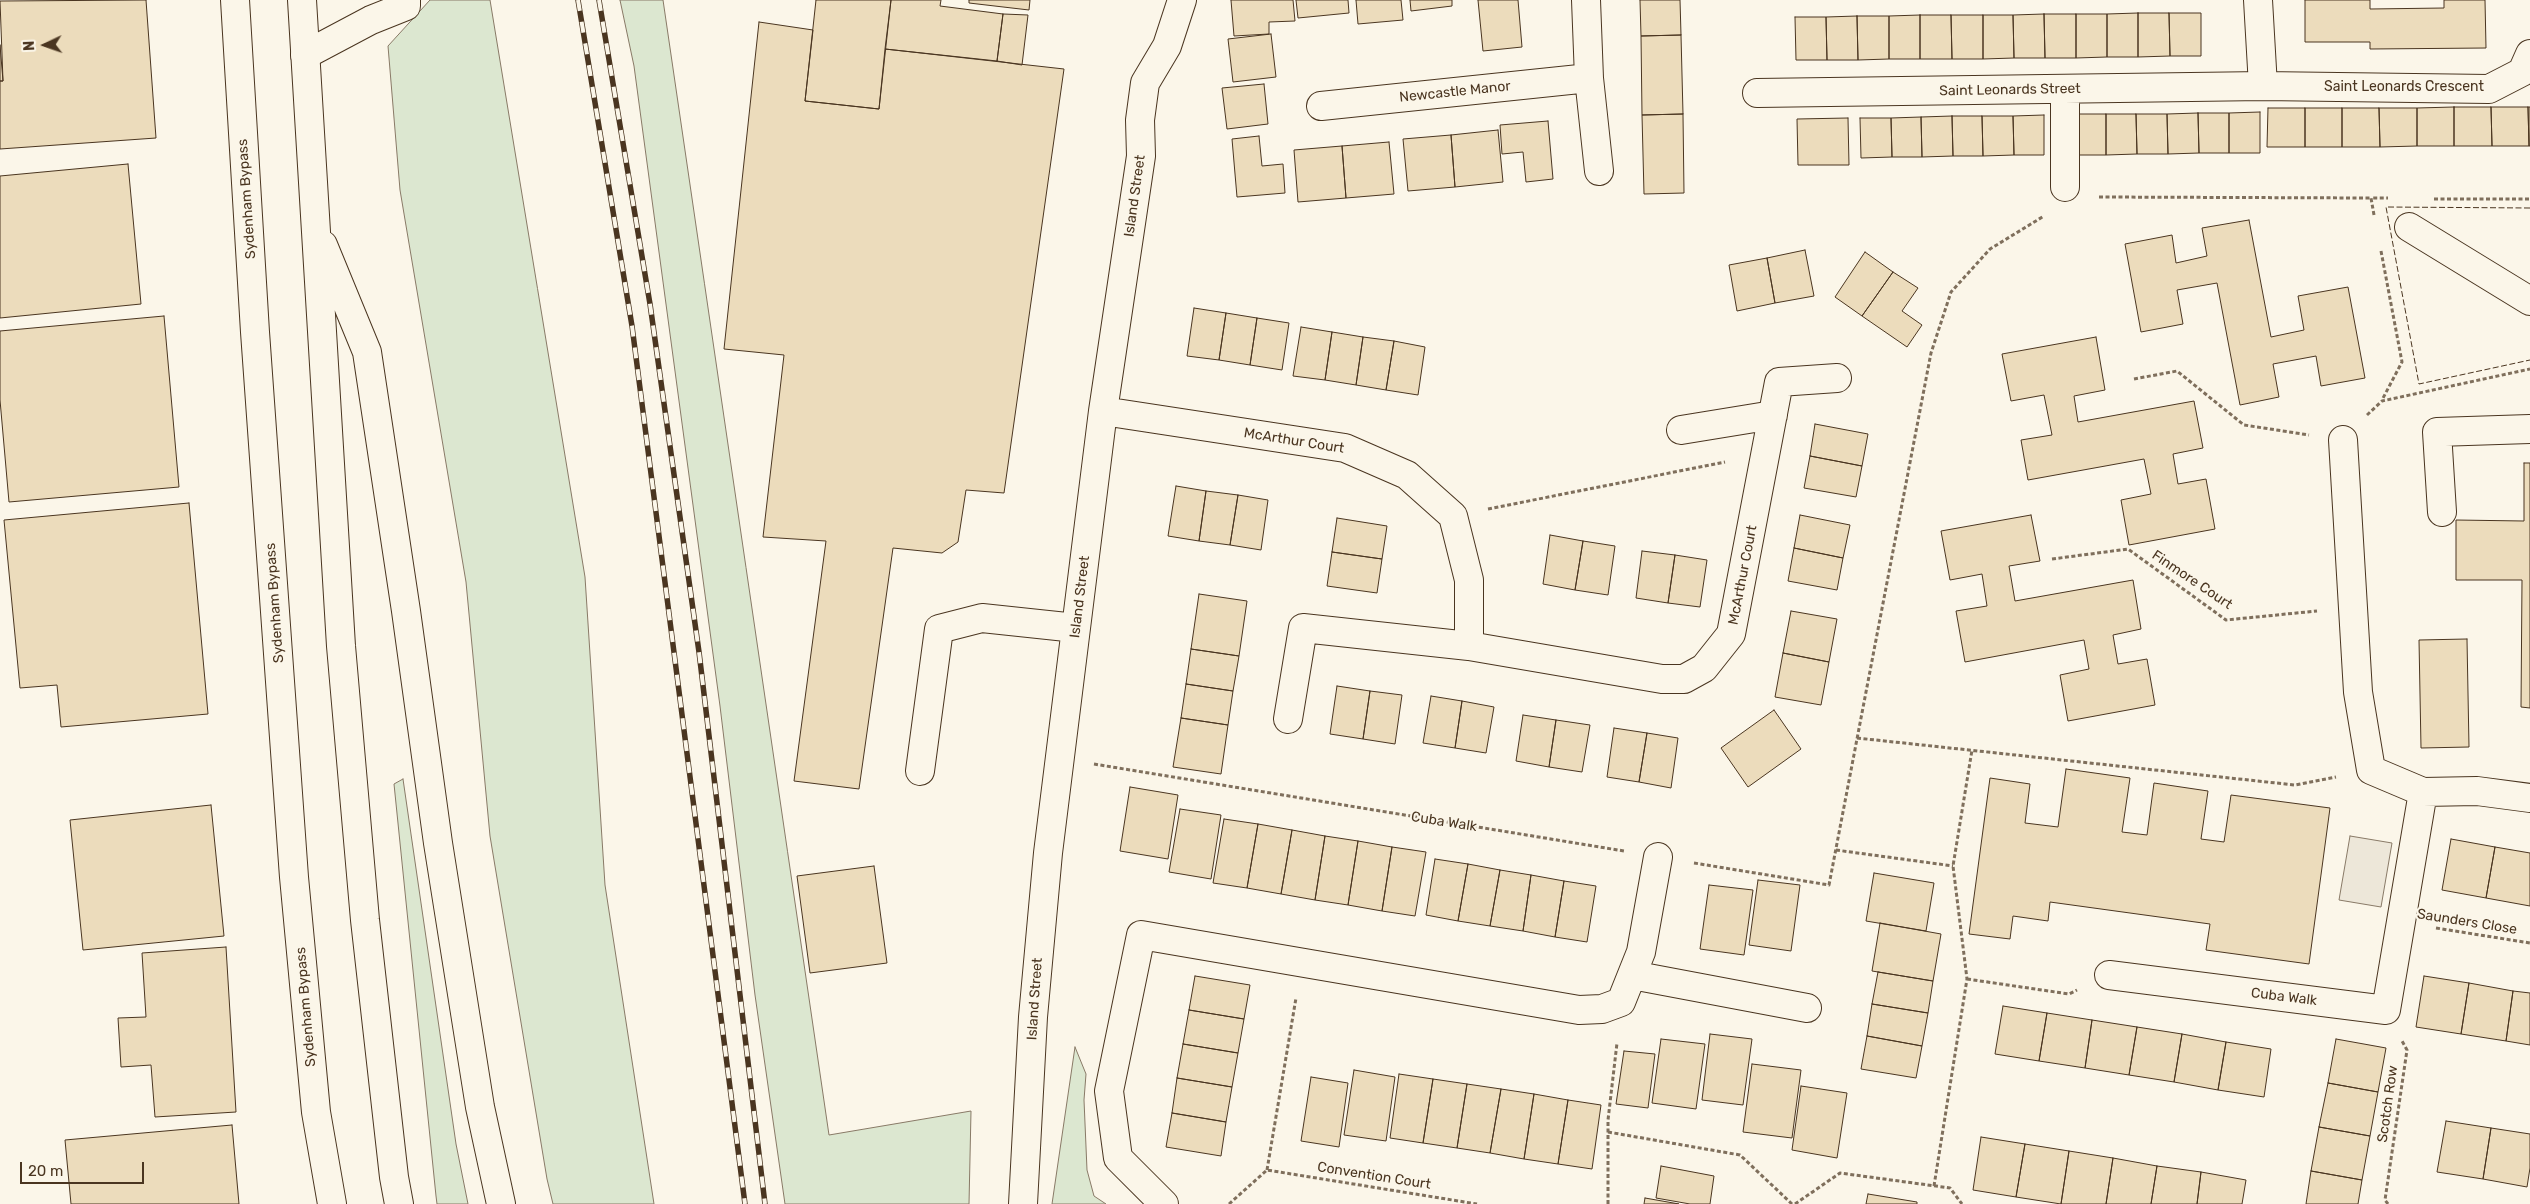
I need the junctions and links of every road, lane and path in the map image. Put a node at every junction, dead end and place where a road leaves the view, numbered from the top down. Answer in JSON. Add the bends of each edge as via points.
{"nodes":[{"id":1,"x":235,"y":0,"type":"edge"},
{"id":2,"x":302,"y":0,"type":"edge"},
{"id":3,"x":406,"y":0,"type":"edge"},
{"id":4,"x":1182,"y":0,"type":"edge"},
{"id":5,"x":1586,"y":0,"type":"edge"},
{"id":6,"x":2258,"y":0,"type":"edge"},
{"id":7,"x":2530,"y":54,"type":"edge"},
{"id":8,"x":305,"y":55,"type":"junction"},
{"id":9,"x":1590,"y":78,"type":"junction"},
{"id":10,"x":2263,"y":86,"type":"junction"},
{"id":11,"x":2065,"y":89,"type":"junction"},
{"id":12,"x":1757,"y":93,"type":"dead end"},
{"id":13,"x":1321,"y":106,"type":"dead end"},
{"id":14,"x":1599,"y":170,"type":"dead end"},
{"id":15,"x":2064,"y":187,"type":"dead end"},
{"id":16,"x":2096,"y":197,"type":"dead end"},
{"id":17,"x":2371,"y":198,"type":"dead end"},
{"id":18,"x":2051,"y":213,"type":"dead end"},
{"id":19,"x":314,"y":225,"type":"junction"},
{"id":20,"x":2409,"y":227,"type":"dead end"},
{"id":21,"x":2530,"y":300,"type":"edge"},
{"id":22,"x":1837,"y":378,"type":"dead end"},
{"id":23,"x":2134,"y":379,"type":"dead end"},
{"id":24,"x":1102,"y":411,"type":"junction"},
{"id":25,"x":1773,"y":416,"type":"junction"},
{"id":26,"x":2530,"y":429,"type":"edge"},
{"id":27,"x":1681,"y":430,"type":"dead end"},
{"id":28,"x":2343,"y":440,"type":"joint"},
{"id":29,"x":1766,"y":453,"type":"junction"},
{"id":30,"x":2442,"y":512,"type":"dead end"},
{"id":31,"x":1454,"y":516,"type":"junction"},
{"id":32,"x":2052,"y":559,"type":"dead end"},
{"id":33,"x":2353,"y":608,"type":"junction"},
{"id":34,"x":1076,"y":628,"type":"junction"},
{"id":35,"x":1468,"y":646,"type":"junction"},
{"id":36,"x":1288,"y":719,"type":"dead end"},
{"id":37,"x":1857,"y":738,"type":"junction"},
{"id":38,"x":1972,"y":750,"type":"junction"},
{"id":39,"x":1060,"y":758,"type":"junction"},
{"id":40,"x":2371,"y":770,"type":"junction"},
{"id":41,"x":920,"y":771,"type":"dead end"},
{"id":42,"x":2423,"y":792,"type":"junction"},
{"id":43,"x":2530,"y":798,"type":"edge"},
{"id":44,"x":1836,"y":850,"type":"junction"},
{"id":45,"x":1658,"y":857,"type":"junction"},
{"id":46,"x":1954,"y":866,"type":"junction"},
{"id":47,"x":2401,"y":923,"type":"junction"},
{"id":48,"x":2530,"y":942,"type":"edge"},
{"id":49,"x":1302,"y":963,"type":"junction"},
{"id":50,"x":1632,"y":975,"type":"junction"},
{"id":51,"x":2109,"y":975,"type":"joint"},
{"id":52,"x":1967,"y":979,"type":"junction"},
{"id":53,"x":1621,"y":1002,"type":"junction"},
{"id":54,"x":1808,"y":1008,"type":"dead end"},
{"id":55,"x":2386,"y":1010,"type":"junction"},
{"id":56,"x":1608,"y":1132,"type":"junction"},
{"id":57,"x":1267,"y":1170,"type":"junction"},
{"id":58,"x":1934,"y":1186,"type":"junction"},
{"id":59,"x":332,"y":1204,"type":"edge"},
{"id":60,"x":399,"y":1204,"type":"edge"},
{"id":61,"x":501,"y":1204,"type":"edge"},
{"id":62,"x":1023,"y":1204,"type":"edge"},
{"id":63,"x":1164,"y":1204,"type":"edge"},
{"id":64,"x":1229,"y":1204,"type":"edge"},
{"id":65,"x":1477,"y":1204,"type":"edge"},
{"id":66,"x":1608,"y":1204,"type":"edge"},
{"id":67,"x":1793,"y":1204,"type":"edge"},
{"id":68,"x":1962,"y":1204,"type":"edge"},
{"id":69,"x":2388,"y":1204,"type":"edge"}],
"edges":[{"from":1,"to":59,"type":"main road","name":"Sydenham Bypass","via":[[294,877],[316,1112]]},
{"from":2,"to":8,"type":"main road"},
{"from":3,"to":8,"type":"main road","via":[[406,6],[371,20]]},
{"from":4,"to":24,"type":"main road","name":"Island Street","via":[[1167,46],[1144,83],[1140,120],[1142,156]]},
{"from":5,"to":9,"type":"main road"},
{"from":6,"to":10,"type":"main road"},
{"from":7,"to":10,"type":"main road","name":"Saint Leonards Crescent","via":[[2522,72],[2489,89]]},
{"from":8,"to":19,"type":"main road"},
{"from":9,"to":13,"type":"main road","name":"Newcastle Manor"},
{"from":9,"to":14,"type":"main road"},
{"from":10,"to":11,"type":"main road","name":"Saint Leonards Street"},
{"from":11,"to":12,"type":"main road","name":"Saint Leonards Street"},
{"from":11,"to":15,"type":"main road"},
{"from":16,"to":17,"type":"path"},
{"from":18,"to":37,"type":"path","via":[[2037,218],[1990,249],[1951,292],[1931,353]]},
{"from":19,"to":60,"type":"main road","via":[[341,646],[365,920]]},
{"from":19,"to":61,"type":"main road","via":[[367,352],[439,852],[480,1107]]},
{"from":20,"to":21,"type":"main road"},
{"from":22,"to":25,"type":"main road","name":"McArthur Court","via":[[1780,382]]},
{"from":23,"to":28,"type":"path","via":[[2177,371],[2244,425]]},
{"from":24,"to":31,"type":"main road","name":"McArthur Court","via":[[1345,448],[1407,475]]},
{"from":24,"to":34,"type":"main road","name":"Island Street"},
{"from":25,"to":27,"type":"main road"},
{"from":25,"to":29,"type":"main road","name":"McArthur Court"},
{"from":26,"to":30,"type":"main road","via":[[2437,432]]},
{"from":28,"to":33,"type":"main road"},
{"from":29,"to":31,"type":"path"},
{"from":29,"to":35,"type":"main road","name":"McArthur Court","via":[[1732,634],[1704,668],[1684,679],[1662,679]]},
{"from":31,"to":35,"type":"main road","via":[[1468,580]]},
{"from":32,"to":33,"type":"path","name":"Finmore Court","via":[[2128,550],[2226,620]]},
{"from":33,"to":40,"type":"main road","via":[[2358,692]]},
{"from":34,"to":39,"type":"main road","name":"Island Street"},
{"from":34,"to":41,"type":"main road","via":[[982,618],[939,629]]},
{"from":35,"to":36,"type":"main road","name":"McArthur Court","via":[[1303,628]]},
{"from":37,"to":38,"type":"path"},
{"from":37,"to":44,"type":"path"},
{"from":38,"to":40,"type":"path","via":[[2295,785]]},
{"from":38,"to":46,"type":"path"},
{"from":39,"to":45,"type":"path","name":"Cuba Walk"},
{"from":39,"to":62,"type":"main road","name":"Island Street","via":[[1033,1017]]},
{"from":40,"to":42,"type":"main road"},
{"from":42,"to":43,"type":"main road","via":[[2477,791]]},
{"from":42,"to":47,"type":"main road"},
{"from":44,"to":45,"type":"path","name":"Cuba Walk","via":[[1828,885]]},
{"from":44,"to":46,"type":"path"},
{"from":45,"to":50,"type":"main road","via":[[1642,952]]},
{"from":46,"to":52,"type":"path"},
{"from":47,"to":48,"type":"path","name":"Saunders Close"},
{"from":47,"to":55,"type":"main road"},
{"from":49,"to":53,"type":"main road","via":[[1579,1010],[1602,1009]]},
{"from":49,"to":57,"type":"path"},
{"from":49,"to":63,"type":"main road","via":[[1141,935],[1109,1091],[1118,1158]]},
{"from":50,"to":53,"type":"main road"},
{"from":50,"to":54,"type":"main road"},
{"from":51,"to":52,"type":"path","via":[[2069,994]]},
{"from":51,"to":55,"type":"main road","name":"Cuba Walk"},
{"from":52,"to":58,"type":"path"},
{"from":53,"to":56,"type":"path"},
{"from":55,"to":69,"type":"path","name":"Scotch Row","via":[[2407,1050],[2385,1200]]},
{"from":56,"to":66,"type":"path"},
{"from":56,"to":67,"type":"path","via":[[1740,1155]]},
{"from":57,"to":64,"type":"path"},
{"from":57,"to":65,"type":"path","name":"Convention Court"},
{"from":58,"to":67,"type":"path","via":[[1840,1173]]},
{"from":58,"to":68,"type":"path","via":[[1950,1188]]}]}
